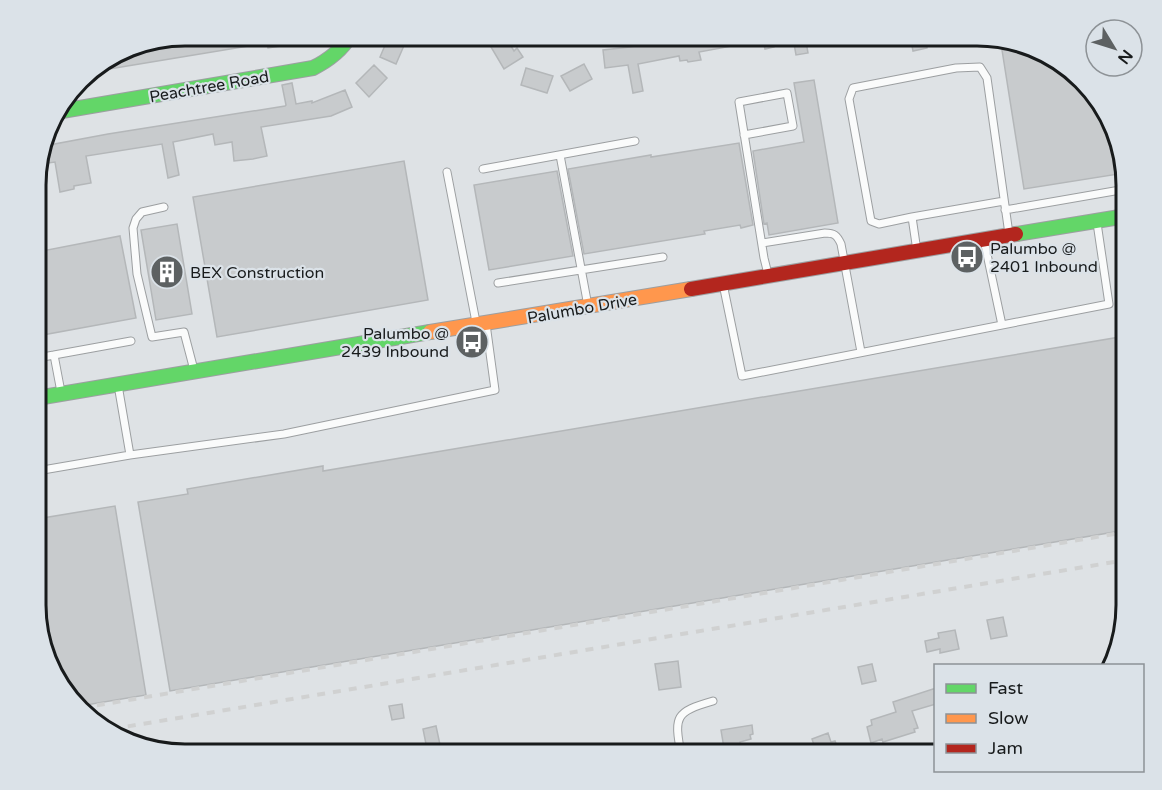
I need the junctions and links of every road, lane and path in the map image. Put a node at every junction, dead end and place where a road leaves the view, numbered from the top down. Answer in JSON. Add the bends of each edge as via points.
{"nodes":[{"id":1,"x":344,"y":46,"type":"edge"},
{"id":2,"x":69,"y":110,"type":"edge"},
{"id":3,"x":744,"y":135,"type":"junction"},
{"id":4,"x":634,"y":141,"type":"dead end"},
{"id":5,"x":560,"y":155,"type":"junction"},
{"id":6,"x":483,"y":169,"type":"dead end"},
{"id":7,"x":447,"y":172,"type":"dead end"},
{"id":8,"x":1115,"y":191,"type":"edge"},
{"id":9,"x":1004,"y":201,"type":"junction"},
{"id":10,"x":164,"y":207,"type":"dead end"},
{"id":11,"x":1005,"y":210,"type":"junction"},
{"id":12,"x":912,"y":217,"type":"junction"},
{"id":13,"x":1115,"y":218,"type":"edge"},
{"id":14,"x":1097,"y":221,"type":"junction"},
{"id":15,"x":1009,"y":236,"type":"junction"},
{"id":16,"x":984,"y":240,"type":"junction"},
{"id":17,"x":762,"y":243,"type":"junction"},
{"id":18,"x":917,"y":251,"type":"junction"},
{"id":19,"x":663,"y":257,"type":"dead end"},
{"id":20,"x":845,"y":263,"type":"junction"},
{"id":21,"x":581,"y":270,"type":"junction"},
{"id":22,"x":768,"y":276,"type":"junction"},
{"id":23,"x":498,"y":283,"type":"dead end"},
{"id":24,"x":723,"y":284,"type":"junction"},
{"id":25,"x":588,"y":307,"type":"junction"},
{"id":26,"x":481,"y":324,"type":"junction"},
{"id":27,"x":1002,"y":325,"type":"junction"},
{"id":28,"x":131,"y":341,"type":"dead end"},
{"id":29,"x":861,"y":352,"type":"junction"},
{"id":30,"x":54,"y":355,"type":"junction"},
{"id":31,"x":46,"y":356,"type":"edge"},
{"id":32,"x":195,"y":372,"type":"junction"},
{"id":33,"x":118,"y":385,"type":"junction"},
{"id":34,"x":61,"y":394,"type":"junction"},
{"id":35,"x":46,"y":396,"type":"edge"},
{"id":36,"x":130,"y":455,"type":"junction"},
{"id":37,"x":46,"y":469,"type":"edge"},
{"id":38,"x":713,"y":701,"type":"dead end"},
{"id":39,"x":679,"y":743,"type":"edge"}],
"edges":[{"from":1,"to":2,"type":"street","name":"Peachtree Road","via":[[313,68]]},
{"from":3,"to":3,"type":"lane","via":[[739,102],[787,93],[793,126]]},
{"from":3,"to":17,"type":"lane"},
{"from":4,"to":5,"type":"lane"},
{"from":5,"to":6,"type":"lane"},
{"from":5,"to":21,"type":"lane"},
{"from":7,"to":26,"type":"lane"},
{"from":8,"to":11,"type":"lane"},
{"from":9,"to":11,"type":"lane"},
{"from":9,"to":12,"type":"lane"},
{"from":9,"to":12,"type":"lane","via":[[987,78],[980,67],[853,88],[849,99],[871,221],[879,224]]},
{"from":10,"to":32,"type":"lane","via":[[142,212],[136,219],[133,228],[137,274],[152,337],[184,332]]},
{"from":11,"to":15,"type":"lane"},
{"from":12,"to":18,"type":"lane"},
{"from":13,"to":14,"type":"street","name":"Palumbo Drive"},
{"from":14,"to":15,"type":"street","name":"Palumbo Drive"},
{"from":14,"to":27,"type":"lane","via":[[1109,304]]},
{"from":15,"to":16,"type":"street","name":"Palumbo Drive"},
{"from":16,"to":18,"type":"street","name":"Palumbo Drive"},
{"from":16,"to":27,"type":"lane"},
{"from":17,"to":20,"type":"lane","via":[[832,233],[841,244]]},
{"from":17,"to":22,"type":"lane"},
{"from":18,"to":20,"type":"street","name":"Palumbo Drive"},
{"from":19,"to":21,"type":"lane"},
{"from":20,"to":22,"type":"street","name":"Palumbo Drive"},
{"from":20,"to":29,"type":"lane"},
{"from":21,"to":23,"type":"lane"},
{"from":21,"to":25,"type":"lane"},
{"from":22,"to":24,"type":"street","name":"Palumbo Drive"},
{"from":24,"to":25,"type":"street","name":"Palumbo Drive"},
{"from":24,"to":29,"type":"lane","via":[[742,376]]},
{"from":25,"to":26,"type":"street","name":"Palumbo Drive"},
{"from":26,"to":32,"type":"street","name":"Palumbo Drive"},
{"from":26,"to":36,"type":"lane","via":[[495,390],[284,434]]},
{"from":27,"to":29,"type":"lane"},
{"from":28,"to":30,"type":"lane"},
{"from":30,"to":31,"type":"lane"},
{"from":30,"to":34,"type":"lane"},
{"from":32,"to":33,"type":"street","name":"Palumbo Drive"},
{"from":33,"to":34,"type":"street","name":"Palumbo Drive"},
{"from":33,"to":36,"type":"lane"},
{"from":34,"to":35,"type":"street","name":"Palumbo Drive"},
{"from":36,"to":37,"type":"lane"},
{"from":38,"to":39,"type":"lane","via":[[680,717],[676,732]]}]}
